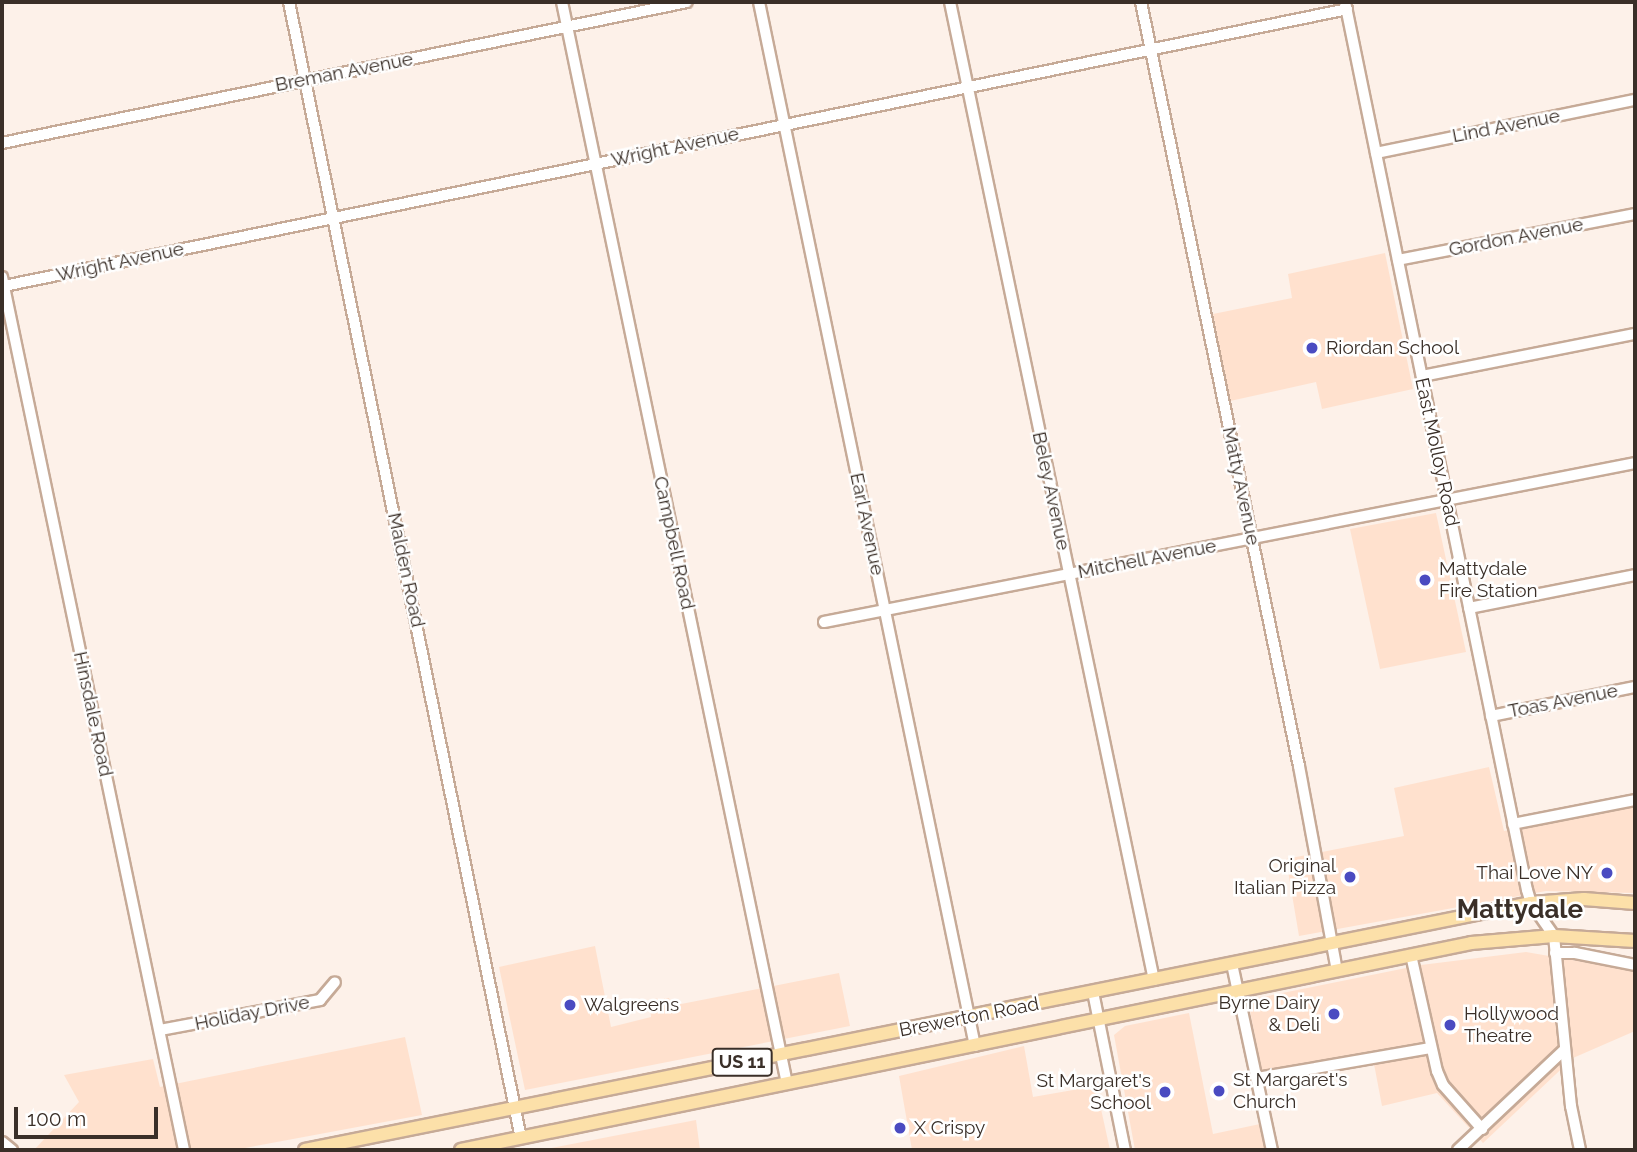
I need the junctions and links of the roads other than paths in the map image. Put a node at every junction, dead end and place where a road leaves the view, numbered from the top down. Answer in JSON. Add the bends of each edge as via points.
{"nodes":[{"id":1,"x":289,"y":2,"type":"edge"},
{"id":2,"x":562,"y":2,"type":"edge"},
{"id":3,"x":687,"y":2,"type":"edge"},
{"id":4,"x":759,"y":2,"type":"edge"},
{"id":5,"x":950,"y":2,"type":"edge"},
{"id":6,"x":1142,"y":2,"type":"edge"},
{"id":7,"x":1346,"y":5,"type":"edge"},
{"id":8,"x":568,"y":27,"type":"junction"},
{"id":9,"x":1151,"y":48,"type":"junction"},
{"id":10,"x":306,"y":80,"type":"junction"},
{"id":11,"x":967,"y":87,"type":"junction"},
{"id":12,"x":1635,"y":100,"type":"edge"},
{"id":13,"x":783,"y":124,"type":"junction"},
{"id":14,"x":2,"y":143,"type":"edge"},
{"id":15,"x":1376,"y":153,"type":"junction"},
{"id":16,"x":596,"y":163,"type":"junction"},
{"id":17,"x":1635,"y":214,"type":"edge"},
{"id":18,"x":333,"y":217,"type":"junction"},
{"id":19,"x":1398,"y":260,"type":"junction"},
{"id":20,"x":3,"y":282,"type":"edge"},
{"id":21,"x":1635,"y":334,"type":"edge"},
{"id":22,"x":1422,"y":376,"type":"junction"},
{"id":23,"x":1635,"y":463,"type":"edge"},
{"id":24,"x":1447,"y":500,"type":"junction"},
{"id":25,"x":1251,"y":538,"type":"junction"},
{"id":26,"x":1069,"y":575,"type":"junction"},
{"id":27,"x":1635,"y":575,"type":"edge"},
{"id":28,"x":1469,"y":608,"type":"junction"},
{"id":29,"x":886,"y":612,"type":"junction"},
{"id":30,"x":824,"y":622,"type":"dead end"},
{"id":31,"x":1635,"y":687,"type":"edge"},
{"id":32,"x":1491,"y":716,"type":"junction"},
{"id":33,"x":1635,"y":800,"type":"edge"},
{"id":34,"x":1513,"y":824,"type":"junction"},
{"id":35,"x":1531,"y":903,"type":"junction"},
{"id":36,"x":1635,"y":903,"type":"edge"},
{"id":37,"x":1554,"y":936,"type":"junction"},
{"id":38,"x":1635,"y":941,"type":"edge"},
{"id":39,"x":1332,"y":943,"type":"junction"},
{"id":40,"x":1555,"y":953,"type":"junction"},
{"id":41,"x":1411,"y":956,"type":"junction"},
{"id":42,"x":1233,"y":964,"type":"junction"},
{"id":43,"x":1635,"y":965,"type":"edge"},
{"id":44,"x":1337,"y":971,"type":"junction"},
{"id":45,"x":1154,"y":979,"type":"junction"},
{"id":46,"x":335,"y":982,"type":"dead end"},
{"id":47,"x":1093,"y":992,"type":"junction"},
{"id":48,"x":1239,"y":993,"type":"junction"},
{"id":49,"x":969,"y":1017,"type":"junction"},
{"id":50,"x":1099,"y":1021,"type":"junction"},
{"id":51,"x":160,"y":1030,"type":"junction"},
{"id":52,"x":975,"y":1046,"type":"junction"},
{"id":53,"x":1430,"y":1048,"type":"junction"},
{"id":54,"x":1564,"y":1049,"type":"junction"},
{"id":55,"x":781,"y":1054,"type":"junction"},
{"id":56,"x":1256,"y":1078,"type":"junction"},
{"id":57,"x":787,"y":1084,"type":"junction"},
{"id":58,"x":516,"y":1108,"type":"junction"},
{"id":59,"x":1482,"y":1129,"type":"junction"},
{"id":60,"x":521,"y":1138,"type":"junction"},
{"id":61,"x":2,"y":1142,"type":"edge"},
{"id":62,"x":12,"y":1150,"type":"edge"},
{"id":63,"x":184,"y":1150,"type":"edge"},
{"id":64,"x":305,"y":1150,"type":"edge"},
{"id":65,"x":461,"y":1150,"type":"edge"},
{"id":66,"x":1125,"y":1150,"type":"edge"},
{"id":67,"x":1272,"y":1150,"type":"edge"},
{"id":68,"x":1458,"y":1150,"type":"edge"},
{"id":69,"x":1580,"y":1150,"type":"edge"}],
"edges":[{"from":1,"to":10,"type":"street","name":"Malden Road"},
{"from":2,"to":8,"type":"street","name":"Campbell Road"},
{"from":3,"to":8,"type":"street","name":"Breman Avenue"},
{"from":4,"to":13,"type":"street","name":"Earl Avenue"},
{"from":5,"to":11,"type":"street","name":"Beley Avenue"},
{"from":6,"to":9,"type":"street","name":"Matty Avenue"},
{"from":7,"to":9,"type":"street","name":"Wright Avenue"},
{"from":7,"to":15,"type":"street","name":"East Molloy Road"},
{"from":8,"to":10,"type":"street","name":"Breman Avenue"},
{"from":8,"to":16,"type":"street","name":"Campbell Road"},
{"from":9,"to":11,"type":"street","name":"Wright Avenue"},
{"from":9,"to":25,"type":"street","name":"Matty Avenue"},
{"from":10,"to":14,"type":"street","name":"Breman Avenue"},
{"from":10,"to":18,"type":"street","name":"Malden Road"},
{"from":11,"to":13,"type":"street","name":"Wright Avenue"},
{"from":11,"to":26,"type":"street","name":"Beley Avenue"},
{"from":12,"to":15,"type":"street","name":"Lind Avenue"},
{"from":13,"to":16,"type":"street","name":"Wright Avenue"},
{"from":13,"to":29,"type":"street","name":"Earl Avenue"},
{"from":15,"to":19,"type":"street","name":"East Molloy Road"},
{"from":16,"to":18,"type":"street","name":"Wright Avenue"},
{"from":16,"to":55,"type":"street","name":"Campbell Road"},
{"from":17,"to":19,"type":"street","name":"Gordon Avenue"},
{"from":18,"to":20,"type":"street","name":"Wright Avenue"},
{"from":18,"to":58,"type":"street","name":"Malden Road"},
{"from":19,"to":22,"type":"street","name":"East Molloy Road"},
{"from":20,"to":51,"type":"street","name":"Hinsdale Road"},
{"from":21,"to":22,"type":"street"},
{"from":22,"to":24,"type":"street","name":"East Molloy Road"},
{"from":23,"to":24,"type":"street","name":"Mitchell Avenue"},
{"from":24,"to":25,"type":"street","name":"Mitchell Avenue"},
{"from":24,"to":28,"type":"street","name":"East Molloy Road"},
{"from":25,"to":26,"type":"street","name":"Mitchell Avenue"},
{"from":25,"to":39,"type":"street","name":"Matty Avenue"},
{"from":26,"to":29,"type":"street","name":"Mitchell Avenue"},
{"from":26,"to":45,"type":"street","name":"Beley Avenue"},
{"from":27,"to":28,"type":"street"},
{"from":28,"to":32,"type":"street","name":"East Molloy Road"},
{"from":29,"to":30,"type":"street","name":"Mitchell Avenue"},
{"from":29,"to":49,"type":"street","name":"Earl Avenue"},
{"from":31,"to":32,"type":"street","name":"Toas Avenue"},
{"from":32,"to":34,"type":"street","name":"East Molloy Road"},
{"from":33,"to":34,"type":"street"},
{"from":34,"to":35,"type":"street","name":"East Molloy Road"},
{"from":35,"to":36,"type":"main road","name":"Brewerton Road","number":"US 11","via":[[1584,899]]},
{"from":35,"to":37,"type":"street","name":"East Molloy Road"},
{"from":35,"to":39,"type":"main road","name":"Brewerton Road","number":"US 11"},
{"from":37,"to":38,"type":"main road","name":"Brewerton Road","number":"US 11"},
{"from":37,"to":40,"type":"street"},
{"from":37,"to":41,"type":"main road","name":"Brewerton Road","number":"US 11","via":[[1498,939]]},
{"from":39,"to":42,"type":"main road","name":"Brewerton Road","number":"US 11"},
{"from":39,"to":44,"type":"street","name":"Matty Avenue"},
{"from":40,"to":43,"type":"street"},
{"from":40,"to":54,"type":"street"},
{"from":41,"to":44,"type":"main road","name":"Brewerton Road","number":"US 11"},
{"from":41,"to":53,"type":"street"},
{"from":42,"to":45,"type":"main road","name":"Brewerton Road","number":"US 11"},
{"from":42,"to":48,"type":"street"},
{"from":44,"to":48,"type":"main road","name":"Brewerton Road","number":"US 11"},
{"from":45,"to":47,"type":"main road","name":"Brewerton Road","number":"US 11"},
{"from":46,"to":51,"type":"street","name":"Holiday Drive","via":[[320,1000]]},
{"from":47,"to":49,"type":"main road","name":"Brewerton Road","number":"US 11"},
{"from":47,"to":50,"type":"street"},
{"from":48,"to":50,"type":"main road","name":"Brewerton Road","number":"US 11"},
{"from":48,"to":56,"type":"street"},
{"from":49,"to":52,"type":"street","name":"Earl Avenue"},
{"from":49,"to":55,"type":"main road","name":"Brewerton Road","number":"US 11"},
{"from":50,"to":52,"type":"main road","name":"Brewerton Road","number":"US 11"},
{"from":50,"to":66,"type":"street"},
{"from":51,"to":63,"type":"street","name":"Hinsdale Road"},
{"from":52,"to":57,"type":"main road","name":"Brewerton Road","number":"US 11"},
{"from":53,"to":56,"type":"street"},
{"from":53,"to":59,"type":"street","via":[[1443,1085]]},
{"from":54,"to":59,"type":"street"},
{"from":54,"to":69,"type":"street"},
{"from":55,"to":57,"type":"street","name":"Campbell Road"},
{"from":55,"to":58,"type":"main road","name":"Brewerton Road","number":"US 11"},
{"from":56,"to":67,"type":"street"},
{"from":57,"to":60,"type":"main road","name":"Brewerton Road","number":"US 11"},
{"from":58,"to":60,"type":"street","name":"Malden Road"},
{"from":58,"to":64,"type":"main road","name":"Brewerton Road","number":"US 11"},
{"from":59,"to":68,"type":"street"},
{"from":60,"to":65,"type":"main road","name":"Brewerton Road","number":"US 11"},
{"from":61,"to":62,"type":"street"}]}
